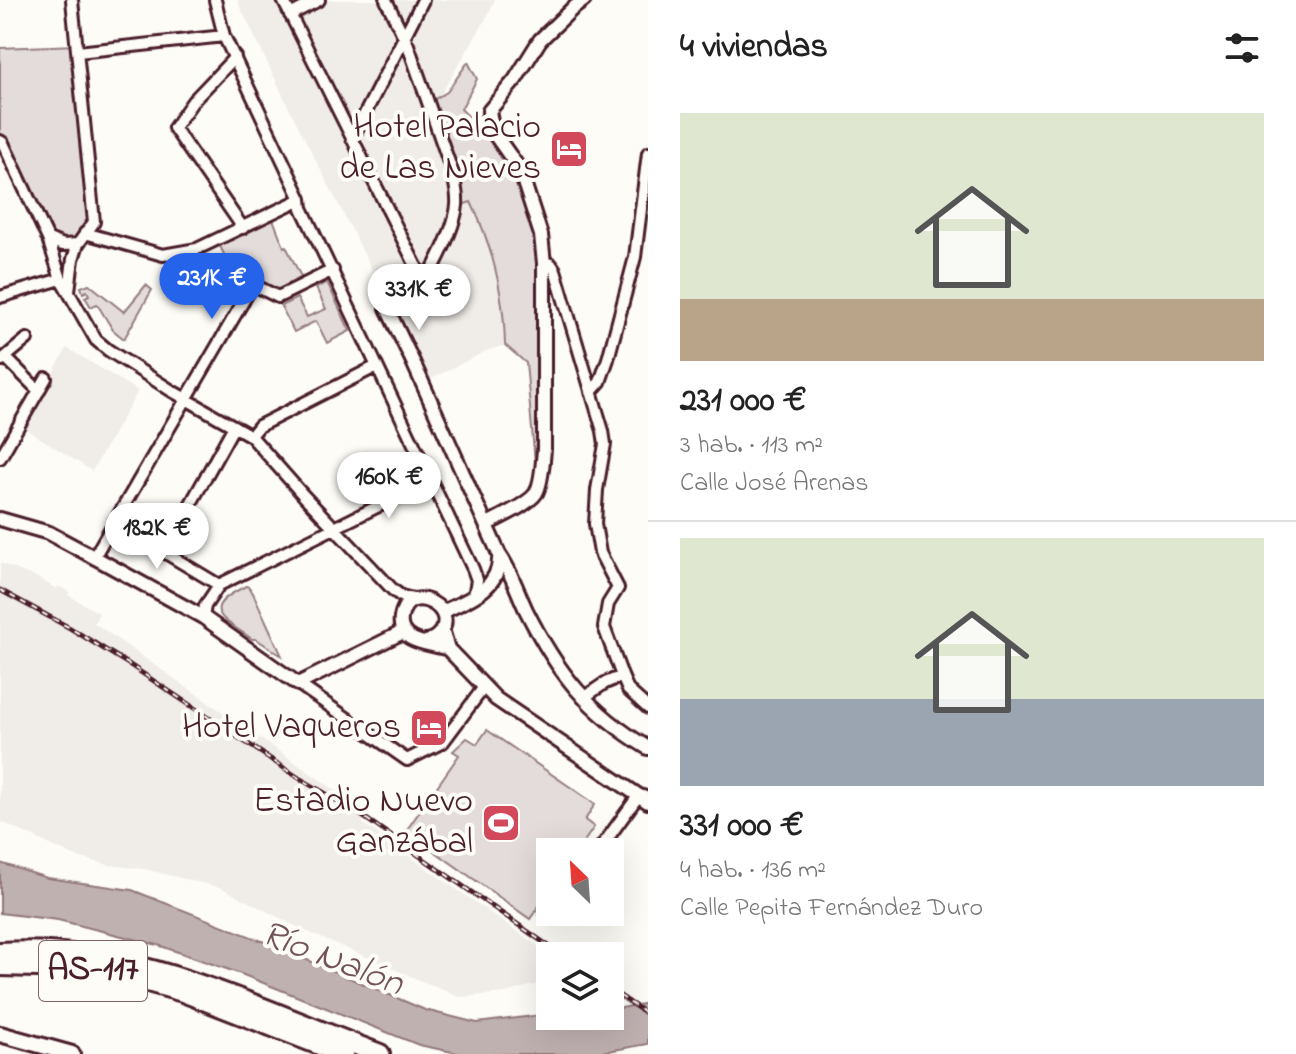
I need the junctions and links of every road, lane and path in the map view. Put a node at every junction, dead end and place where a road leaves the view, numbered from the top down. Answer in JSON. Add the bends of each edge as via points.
{"nodes":[{"id":1,"x":72,"y":0,"type":"edge"},
{"id":2,"x":215,"y":0,"type":"edge"},
{"id":3,"x":283,"y":0,"type":"edge"},
{"id":4,"x":319,"y":0,"type":"edge"},
{"id":5,"x":386,"y":0,"type":"edge"},
{"id":6,"x":423,"y":0,"type":"edge"},
{"id":7,"x":584,"y":0,"type":"edge"},
{"id":8,"x":290,"y":15,"type":"junction"},
{"id":9,"x":224,"y":36,"type":"junction"},
{"id":10,"x":404,"y":37,"type":"junction"},
{"id":11,"x":78,"y":52,"type":"junction"},
{"id":12,"x":235,"y":57,"type":"junction"},
{"id":13,"x":352,"y":139,"type":"junction"},
{"id":14,"x":1,"y":142,"type":"edge"},
{"id":15,"x":648,"y":153,"type":"edge"},
{"id":16,"x":301,"y":199,"type":"junction"},
{"id":17,"x":243,"y":228,"type":"junction"},
{"id":18,"x":85,"y":233,"type":"junction"},
{"id":19,"x":48,"y":239,"type":"junction"},
{"id":20,"x":78,"y":244,"type":"junction"},
{"id":21,"x":544,"y":263,"type":"junction"},
{"id":22,"x":333,"y":270,"type":"junction"},
{"id":23,"x":61,"y":279,"type":"junction"},
{"id":24,"x":427,"y":279,"type":"junction"},
{"id":25,"x":69,"y":291,"type":"junction"},
{"id":26,"x":0,"y":297,"type":"edge"},
{"id":27,"x":393,"y":310,"type":"joint"},
{"id":28,"x":27,"y":339,"type":"dead end"},
{"id":29,"x":3,"y":359,"type":"edge"},
{"id":30,"x":377,"y":366,"type":"junction"},
{"id":31,"x":46,"y":378,"type":"dead end"},
{"id":32,"x":39,"y":391,"type":"junction"},
{"id":33,"x":591,"y":392,"type":"junction"},
{"id":34,"x":186,"y":399,"type":"junction"},
{"id":35,"x":234,"y":426,"type":"junction"},
{"id":36,"x":251,"y":436,"type":"junction"},
{"id":37,"x":0,"y":458,"type":"edge"},
{"id":38,"x":431,"y":480,"type":"junction"},
{"id":39,"x":2,"y":520,"type":"edge"},
{"id":40,"x":114,"y":522,"type":"junction"},
{"id":41,"x":487,"y":524,"type":"junction"},
{"id":42,"x":334,"y":527,"type":"junction"},
{"id":43,"x":164,"y":552,"type":"junction"},
{"id":44,"x":499,"y":554,"type":"junction"},
{"id":45,"x":94,"y":557,"type":"junction"},
{"id":46,"x":497,"y":575,"type":"junction"},
{"id":47,"x":512,"y":577,"type":"junction"},
{"id":48,"x":219,"y":585,"type":"junction"},
{"id":49,"x":393,"y":590,"type":"junction"},
{"id":50,"x":474,"y":596,"type":"junction"},
{"id":51,"x":417,"y":600,"type":"junction"},
{"id":52,"x":442,"y":612,"type":"junction"},
{"id":53,"x":401,"y":615,"type":"junction"},
{"id":54,"x":203,"y":617,"type":"junction"},
{"id":55,"x":442,"y":629,"type":"junction"},
{"id":56,"x":403,"y":632,"type":"junction"},
{"id":57,"x":426,"y":642,"type":"junction"},
{"id":58,"x":448,"y":649,"type":"junction"},
{"id":59,"x":622,"y":676,"type":"junction"},
{"id":60,"x":298,"y":684,"type":"junction"},
{"id":61,"x":484,"y":687,"type":"junction"},
{"id":62,"x":583,"y":698,"type":"junction"},
{"id":63,"x":648,"y":708,"type":"edge"},
{"id":64,"x":648,"y":748,"type":"edge"},
{"id":65,"x":645,"y":798,"type":"edge"},
{"id":66,"x":609,"y":838,"type":"edge"},
{"id":67,"x":0,"y":952,"type":"edge"},
{"id":68,"x":0,"y":966,"type":"edge"},
{"id":69,"x":0,"y":1034,"type":"edge"},
{"id":70,"x":342,"y":1053,"type":"edge"},
{"id":71,"x":72,"y":1054,"type":"edge"},
{"id":72,"x":380,"y":1054,"type":"edge"}],
"edges":[{"from":1,"to":11,"type":"street"},
{"from":2,"to":9,"type":"street"},
{"from":3,"to":8,"type":"street"},
{"from":4,"to":8,"type":"street"},
{"from":5,"to":10,"type":"street"},
{"from":6,"to":10,"type":"street"},
{"from":7,"to":21,"type":"street","via":[[540,40],[489,111],[496,136],[520,170],[541,235]]},
{"from":8,"to":13,"type":"street"},
{"from":9,"to":11,"type":"street"},
{"from":9,"to":12,"type":"street"},
{"from":10,"to":13,"type":"street"},
{"from":10,"to":24,"type":"street","via":[[457,192],[449,232]]},
{"from":11,"to":18,"type":"street","via":[[94,222]]},
{"from":12,"to":16,"type":"street"},
{"from":12,"to":17,"type":"street","via":[[174,128]]},
{"from":13,"to":24,"type":"street"},
{"from":14,"to":19,"type":"street"},
{"from":15,"to":33,"type":"street","via":[[635,257],[608,359]]},
{"from":16,"to":17,"type":"street"},
{"from":16,"to":22,"type":"street"},
{"from":17,"to":18,"type":"street","via":[[197,249],[163,255]]},
{"from":18,"to":20,"type":"street"},
{"from":19,"to":20,"type":"street"},
{"from":19,"to":23,"type":"street"},
{"from":20,"to":25,"type":"street"},
{"from":21,"to":33,"type":"street","via":[[555,270]]},
{"from":21,"to":41,"type":"street","via":[[542,469],[536,494]]},
{"from":22,"to":30,"type":"street"},
{"from":22,"to":34,"type":"street","via":[[278,297],[256,286],[248,292]]},
{"from":23,"to":25,"type":"street"},
{"from":23,"to":26,"type":"street"},
{"from":24,"to":27,"type":"street"},
{"from":25,"to":34,"type":"street","via":[[96,340]]},
{"from":27,"to":41,"type":"street"},
{"from":28,"to":29,"type":"street"},
{"from":29,"to":32,"type":"street"},
{"from":30,"to":36,"type":"street","via":[[259,426]]},
{"from":30,"to":38,"type":"street"},
{"from":31,"to":32,"type":"street"},
{"from":32,"to":37,"type":"street"},
{"from":33,"to":59,"type":"street","via":[[605,444],[596,539],[618,588],[608,604],[604,627]]},
{"from":34,"to":35,"type":"street"},
{"from":34,"to":40,"type":"street"},
{"from":35,"to":36,"type":"street"},
{"from":35,"to":43,"type":"street"},
{"from":36,"to":42,"type":"street"},
{"from":38,"to":42,"type":"street"},
{"from":38,"to":50,"type":"street","via":[[473,569]]},
{"from":39,"to":45,"type":"street","via":[[49,533]]},
{"from":40,"to":43,"type":"street"},
{"from":40,"to":45,"type":"street"},
{"from":41,"to":44,"type":"street"},
{"from":42,"to":48,"type":"street"},
{"from":42,"to":49,"type":"street"},
{"from":43,"to":48,"type":"street"},
{"from":44,"to":46,"type":"street"},
{"from":44,"to":47,"type":"street"},
{"from":45,"to":54,"type":"street"},
{"from":46,"to":47,"type":"street"},
{"from":46,"to":50,"type":"street"},
{"from":47,"to":62,"type":"street","via":[[550,655]]},
{"from":48,"to":54,"type":"street"},
{"from":49,"to":51,"type":"street"},
{"from":49,"to":53,"type":"street"},
{"from":50,"to":52,"type":"street"},
{"from":51,"to":52,"type":"street","via":[[429,600]]},
{"from":51,"to":53,"type":"street"},
{"from":52,"to":55,"type":"street"},
{"from":53,"to":56,"type":"street"},
{"from":54,"to":60,"type":"street"},
{"from":55,"to":57,"type":"street"},
{"from":55,"to":58,"type":"street"},
{"from":56,"to":57,"type":"street"},
{"from":56,"to":60,"type":"street"},
{"from":57,"to":58,"type":"street"},
{"from":58,"to":61,"type":"street"},
{"from":59,"to":62,"type":"street"},
{"from":59,"to":63,"type":"street","via":[[628,690]]},
{"from":60,"to":61,"type":"street","via":[[407,760],[443,742]]},
{"from":61,"to":65,"type":"street"},
{"from":62,"to":64,"type":"street"},
{"from":65,"to":66,"type":"street"},
{"from":67,"to":72,"type":"highway","number":"AS-117","via":[[127,963]]},
{"from":68,"to":70,"type":"highway","number":"AS-117","via":[[127,976]]},
{"from":69,"to":71,"type":"main road"}]}
